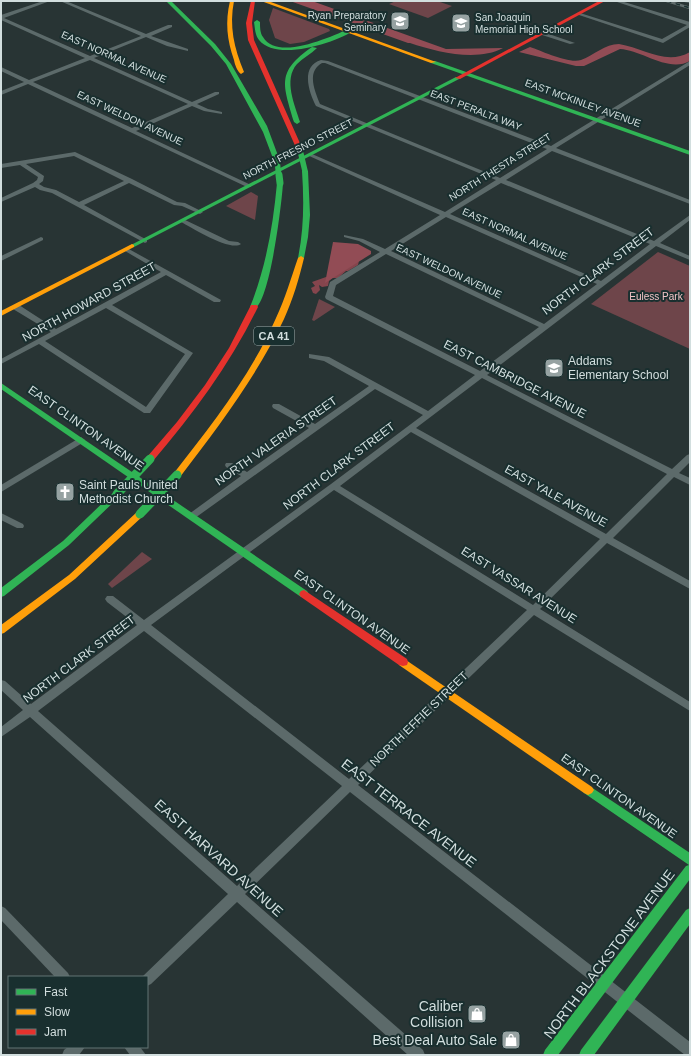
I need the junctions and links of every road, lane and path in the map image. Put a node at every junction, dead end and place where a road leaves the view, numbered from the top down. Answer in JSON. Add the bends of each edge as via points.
{"nodes":[{"id":1,"x":48,"y":1,"type":"edge"},
{"id":2,"x":62,"y":1,"type":"edge"},
{"id":3,"x":168,"y":1,"type":"edge"},
{"id":4,"x":232,"y":1,"type":"edge"},
{"id":5,"x":263,"y":1,"type":"edge"},
{"id":6,"x":277,"y":1,"type":"edge"},
{"id":7,"x":604,"y":1,"type":"edge"},
{"id":8,"x":616,"y":1,"type":"edge"},
{"id":9,"x":686,"y":1,"type":"edge"},
{"id":10,"x":690,"y":2,"type":"edge"},
{"id":11,"x":253,"y":3,"type":"edge"},
{"id":12,"x":578,"y":14,"type":"junction"},
{"id":13,"x":1,"y":17,"type":"edge"},
{"id":14,"x":690,"y":24,"type":"edge"},
{"id":15,"x":170,"y":26,"type":"dead end"},
{"id":16,"x":350,"y":30,"type":"junction"},
{"id":17,"x":541,"y":33,"type":"junction"},
{"id":18,"x":146,"y":36,"type":"junction"},
{"id":19,"x":325,"y":42,"type":"junction"},
{"id":20,"x":572,"y":43,"type":"dead end"},
{"id":21,"x":186,"y":50,"type":"dead end"},
{"id":22,"x":90,"y":58,"type":"junction"},
{"id":23,"x":690,"y":63,"type":"edge"},
{"id":24,"x":1,"y":69,"type":"edge"},
{"id":25,"x":468,"y":73,"type":"junction"},
{"id":26,"x":30,"y":82,"type":"junction"},
{"id":27,"x":1,"y":93,"type":"edge"},
{"id":28,"x":217,"y":93,"type":"dead end"},
{"id":29,"x":420,"y":98,"type":"junction"},
{"id":30,"x":193,"y":104,"type":"junction"},
{"id":31,"x":220,"y":114,"type":"dead end"},
{"id":32,"x":598,"y":120,"type":"junction"},
{"id":33,"x":367,"y":125,"type":"junction"},
{"id":34,"x":133,"y":130,"type":"junction"},
{"id":35,"x":268,"y":135,"type":"junction"},
{"id":36,"x":551,"y":148,"type":"junction"},
{"id":37,"x":300,"y":150,"type":"junction"},
{"id":38,"x":690,"y":153,"type":"edge"},
{"id":39,"x":310,"y":155,"type":"junction"},
{"id":40,"x":22,"y":163,"type":"junction"},
{"id":41,"x":1,"y":166,"type":"edge"},
{"id":42,"x":130,"y":180,"type":"junction"},
{"id":43,"x":499,"y":180,"type":"junction"},
{"id":44,"x":35,"y":184,"type":"junction"},
{"id":45,"x":249,"y":186,"type":"junction"},
{"id":46,"x":1,"y":200,"type":"edge"},
{"id":47,"x":690,"y":202,"type":"edge"},
{"id":48,"x":79,"y":205,"type":"junction"},
{"id":49,"x":200,"y":212,"type":"junction"},
{"id":50,"x":444,"y":214,"type":"junction"},
{"id":51,"x":690,"y":217,"type":"edge"},
{"id":52,"x":183,"y":221,"type":"junction"},
{"id":53,"x":346,"y":236,"type":"dead end"},
{"id":54,"x":41,"y":239,"type":"dead end"},
{"id":55,"x":144,"y":241,"type":"junction"},
{"id":56,"x":238,"y":244,"type":"dead end"},
{"id":57,"x":655,"y":244,"type":"junction"},
{"id":58,"x":127,"y":250,"type":"junction"},
{"id":59,"x":384,"y":251,"type":"junction"},
{"id":60,"x":690,"y":258,"type":"edge"},
{"id":61,"x":1,"y":259,"type":"edge"},
{"id":62,"x":166,"y":272,"type":"junction"},
{"id":63,"x":601,"y":283,"type":"junction"},
{"id":64,"x":329,"y":297,"type":"joint"},
{"id":65,"x":217,"y":300,"type":"dead end"},
{"id":66,"x":107,"y":304,"type":"junction"},
{"id":67,"x":16,"y":307,"type":"junction"},
{"id":68,"x":1,"y":314,"type":"edge"},
{"id":69,"x":543,"y":326,"type":"junction"},
{"id":70,"x":56,"y":332,"type":"junction"},
{"id":71,"x":39,"y":342,"type":"junction"},
{"id":72,"x":312,"y":356,"type":"dead end"},
{"id":73,"x":1,"y":362,"type":"edge"},
{"id":74,"x":479,"y":375,"type":"junction"},
{"id":75,"x":1,"y":385,"type":"edge"},
{"id":76,"x":374,"y":386,"type":"junction"},
{"id":77,"x":276,"y":406,"type":"dead end"},
{"id":78,"x":427,"y":414,"type":"junction"},
{"id":79,"x":315,"y":428,"type":"junction"},
{"id":80,"x":410,"y":428,"type":"junction"},
{"id":81,"x":81,"y":440,"type":"junction"},
{"id":82,"x":690,"y":457,"type":"edge"},
{"id":83,"x":229,"y":465,"type":"dead end"},
{"id":84,"x":673,"y":473,"type":"junction"},
{"id":85,"x":247,"y":476,"type":"junction"},
{"id":86,"x":690,"y":482,"type":"edge"},
{"id":87,"x":334,"y":486,"type":"junction"},
{"id":88,"x":1,"y":489,"type":"edge"},
{"id":89,"x":1,"y":516,"type":"edge"},
{"id":90,"x":192,"y":516,"type":"junction"},
{"id":91,"x":20,"y":526,"type":"dead end"},
{"id":92,"x":606,"y":538,"type":"junction"},
{"id":93,"x":244,"y":552,"type":"junction"},
{"id":94,"x":690,"y":584,"type":"edge"},
{"id":95,"x":1,"y":593,"type":"edge"},
{"id":96,"x":110,"y":599,"type":"dead end"},
{"id":97,"x":533,"y":610,"type":"junction"},
{"id":98,"x":144,"y":625,"type":"junction"},
{"id":99,"x":1,"y":630,"type":"edge"},
{"id":100,"x":1,"y":684,"type":"edge"},
{"id":101,"x":446,"y":692,"type":"junction"},
{"id":102,"x":690,"y":707,"type":"edge"},
{"id":103,"x":31,"y":711,"type":"junction"},
{"id":104,"x":1,"y":733,"type":"edge"},
{"id":105,"x":349,"y":785,"type":"junction"},
{"id":106,"x":690,"y":860,"type":"edge"},
{"id":107,"x":690,"y":870,"type":"edge"},
{"id":108,"x":237,"y":894,"type":"junction"},
{"id":109,"x":1,"y":912,"type":"edge"},
{"id":110,"x":690,"y":914,"type":"edge"},
{"id":111,"x":63,"y":976,"type":"edge"},
{"id":112,"x":148,"y":979,"type":"edge"},
{"id":113,"x":604,"y":985,"type":"junction"},
{"id":114,"x":626,"y":1002,"type":"junction"},
{"id":115,"x":77,"y":1048,"type":"edge"},
{"id":116,"x":690,"y":1050,"type":"edge"},
{"id":117,"x":69,"y":1055,"type":"edge"},
{"id":118,"x":418,"y":1055,"type":"edge"},
{"id":119,"x":550,"y":1055,"type":"edge"},
{"id":120,"x":586,"y":1055,"type":"edge"}],
"edges":[{"from":1,"to":13,"type":"street"},
{"from":2,"to":18,"type":"street"},
{"from":3,"to":35,"type":"main road","via":[[213,45],[228,64]]},
{"from":4,"to":35,"type":"main road","number":"CA 41","via":[[229,27],[233,51]]},
{"from":5,"to":16,"type":"main road","name":"EAST MCKINLEY AVENUE"},
{"from":6,"to":16,"type":"main road","name":"EAST MCKINLEY AVENUE"},
{"from":7,"to":12,"type":"main road","name":"NORTH FRESNO STREET"},
{"from":8,"to":14,"type":"street"},
{"from":9,"to":10,"type":"street"},
{"from":11,"to":19,"type":"main road","via":[[261,37],[267,44],[292,49]]},
{"from":11,"to":37,"type":"main road","number":"CA 41","via":[[249,23],[252,40]]},
{"from":12,"to":14,"type":"street","via":[[663,41]]},
{"from":12,"to":17,"type":"main road","name":"NORTH FRESNO STREET"},
{"from":13,"to":22,"type":"street","name":"EAST NORMAL AVENUE"},
{"from":15,"to":18,"type":"street"},
{"from":16,"to":19,"type":"main road"},
{"from":16,"to":25,"type":"main road","name":"EAST MCKINLEY AVENUE"},
{"from":17,"to":20,"type":"street"},
{"from":17,"to":25,"type":"main road","name":"NORTH FRESNO STREET"},
{"from":18,"to":21,"type":"street"},
{"from":18,"to":22,"type":"street"},
{"from":19,"to":37,"type":"main road","via":[[297,60],[288,73],[287,85],[300,132]]},
{"from":22,"to":26,"type":"street"},
{"from":22,"to":30,"type":"street","name":"EAST NORMAL AVENUE"},
{"from":23,"to":32,"type":"street","name":"NORTH THESTA STREET"},
{"from":24,"to":26,"type":"street","name":"EAST WELDON AVENUE"},
{"from":25,"to":29,"type":"main road","name":"NORTH FRESNO STREET"},
{"from":25,"to":32,"type":"main road","name":"EAST MCKINLEY AVENUE"},
{"from":26,"to":27,"type":"street"},
{"from":26,"to":34,"type":"street","name":"EAST WELDON AVENUE"},
{"from":28,"to":30,"type":"street"},
{"from":29,"to":33,"type":"main road","name":"NORTH FRESNO STREET"},
{"from":29,"to":33,"type":"street","name":"EAST PERALTA WAY","via":[[322,61],[313,68],[310,80],[318,105]]},
{"from":29,"to":36,"type":"street","name":"EAST PERALTA WAY"},
{"from":30,"to":31,"type":"street","name":"EAST NORMAL AVENUE"},
{"from":30,"to":34,"type":"street"},
{"from":32,"to":36,"type":"street","name":"NORTH THESTA STREET"},
{"from":32,"to":38,"type":"main road","name":"EAST MCKINLEY AVENUE"},
{"from":33,"to":39,"type":"main road","name":"NORTH FRESNO STREET"},
{"from":33,"to":43,"type":"street"},
{"from":34,"to":45,"type":"street","name":"EAST WELDON AVENUE"},
{"from":35,"to":95,"type":"main road","number":"CA 41","bridge":true,"via":[[277,160],[280,183],[278,214],[270,261],[251,315],[236,345],[217,376],[169,439],[117,494],[66,543]]},
{"from":36,"to":43,"type":"street","name":"NORTH THESTA STREET"},
{"from":36,"to":47,"type":"street","name":"EAST PERALTA WAY"},
{"from":37,"to":99,"type":"main road","number":"CA 41","bridge":true,"via":[[305,171],[305,235],[298,269],[284,313],[263,356],[177,475],[140,514],[72,577]]},
{"from":39,"to":45,"type":"main road","name":"NORTH FRESNO STREET"},
{"from":39,"to":50,"type":"street","name":"EAST NORMAL AVENUE"},
{"from":40,"to":41,"type":"street"},
{"from":40,"to":42,"type":"street","via":[[76,154]]},
{"from":40,"to":44,"type":"street","via":[[41,176],[40,181]]},
{"from":42,"to":48,"type":"street"},
{"from":42,"to":49,"type":"street","via":[[176,204],[183,204]]},
{"from":43,"to":50,"type":"street","name":"NORTH THESTA STREET"},
{"from":43,"to":57,"type":"street"},
{"from":44,"to":46,"type":"street"},
{"from":44,"to":48,"type":"street"},
{"from":45,"to":49,"type":"main road","name":"NORTH FRESNO STREET"},
{"from":48,"to":55,"type":"street"},
{"from":49,"to":52,"type":"main road","name":"NORTH FRESNO STREET"},
{"from":50,"to":59,"type":"street","name":"NORTH THESTA STREET"},
{"from":50,"to":63,"type":"street","name":"EAST NORMAL AVENUE"},
{"from":51,"to":57,"type":"street","name":"NORTH CLARK STREET"},
{"from":52,"to":55,"type":"main road","name":"NORTH FRESNO STREET"},
{"from":52,"to":56,"type":"street","via":[[228,243]]},
{"from":53,"to":59,"type":"street","name":"EAST WELDON AVENUE"},
{"from":54,"to":61,"type":"street"},
{"from":55,"to":58,"type":"main road","name":"NORTH FRESNO STREET"},
{"from":57,"to":60,"type":"street"},
{"from":57,"to":63,"type":"street","name":"NORTH CLARK STREET"},
{"from":58,"to":62,"type":"street"},
{"from":58,"to":67,"type":"main road","name":"NORTH FRESNO STREET"},
{"from":59,"to":64,"type":"street","name":"NORTH THESTA STREET","via":[[333,284]]},
{"from":59,"to":69,"type":"street","name":"EAST WELDON AVENUE"},
{"from":62,"to":65,"type":"street"},
{"from":62,"to":66,"type":"street","name":"NORTH HOWARD STREET"},
{"from":63,"to":69,"type":"street","name":"NORTH CLARK STREET"},
{"from":64,"to":74,"type":"street","name":"EAST CAMBRIDGE AVENUE"},
{"from":66,"to":70,"type":"street","name":"NORTH HOWARD STREET"},
{"from":66,"to":71,"type":"street","via":[[189,353],[147,411]]},
{"from":67,"to":68,"type":"main road","name":"NORTH FRESNO STREET"},
{"from":67,"to":70,"type":"street"},
{"from":69,"to":74,"type":"street","name":"NORTH CLARK STREET"},
{"from":70,"to":71,"type":"street","name":"NORTH HOWARD STREET"},
{"from":71,"to":73,"type":"street","name":"NORTH HOWARD STREET"},
{"from":72,"to":76,"type":"street","via":[[326,359]]},
{"from":74,"to":78,"type":"street","name":"NORTH CLARK STREET"},
{"from":74,"to":84,"type":"street","name":"EAST CAMBRIDGE AVENUE"},
{"from":75,"to":81,"type":"main road","name":"EAST CLINTON AVENUE"},
{"from":76,"to":78,"type":"street"},
{"from":76,"to":79,"type":"street","name":"NORTH VALERIA STREET"},
{"from":77,"to":79,"type":"street"},
{"from":78,"to":80,"type":"street","name":"NORTH CLARK STREET"},
{"from":79,"to":85,"type":"street","name":"NORTH VALERIA STREET"},
{"from":80,"to":87,"type":"street","name":"NORTH CLARK STREET"},
{"from":80,"to":92,"type":"street","name":"EAST YALE AVENUE"},
{"from":81,"to":88,"type":"street"},
{"from":81,"to":90,"type":"main road","name":"EAST CLINTON AVENUE"},
{"from":82,"to":84,"type":"street","name":"NORTH EFFIE STREET"},
{"from":83,"to":85,"type":"street"},
{"from":84,"to":86,"type":"street","name":"EAST CAMBRIDGE AVENUE"},
{"from":84,"to":92,"type":"street","name":"NORTH EFFIE STREET"},
{"from":85,"to":90,"type":"street","name":"NORTH VALERIA STREET"},
{"from":87,"to":93,"type":"street","name":"NORTH CLARK STREET"},
{"from":87,"to":97,"type":"street","name":"EAST VASSAR AVENUE"},
{"from":89,"to":91,"type":"street"},
{"from":90,"to":93,"type":"main road","name":"EAST CLINTON AVENUE"},
{"from":92,"to":94,"type":"street","name":"EAST YALE AVENUE"},
{"from":92,"to":97,"type":"street","name":"NORTH EFFIE STREET"},
{"from":93,"to":98,"type":"street","name":"NORTH CLARK STREET"},
{"from":93,"to":101,"type":"main road","name":"EAST CLINTON AVENUE"},
{"from":96,"to":98,"type":"street","name":"EAST TERRACE AVENUE"},
{"from":97,"to":101,"type":"street","name":"NORTH EFFIE STREET"},
{"from":97,"to":102,"type":"street","name":"EAST VASSAR AVENUE"},
{"from":98,"to":103,"type":"street","name":"NORTH CLARK STREET"},
{"from":98,"to":105,"type":"street","name":"EAST TERRACE AVENUE"},
{"from":100,"to":103,"type":"street","name":"EAST HARVARD AVENUE"},
{"from":101,"to":105,"type":"street","name":"NORTH EFFIE STREET"},
{"from":101,"to":106,"type":"main road","name":"EAST CLINTON AVENUE"},
{"from":103,"to":104,"type":"street","name":"NORTH CLARK STREET"},
{"from":103,"to":108,"type":"street","name":"EAST HARVARD AVENUE"},
{"from":105,"to":108,"type":"street","name":"NORTH EFFIE STREET"},
{"from":105,"to":113,"type":"street","name":"EAST TERRACE AVENUE"},
{"from":107,"to":113,"type":"main road","name":"NORTH BLACKSTONE AVENUE"},
{"from":108,"to":112,"type":"street","name":"NORTH EFFIE STREET"},
{"from":108,"to":118,"type":"street","name":"EAST HARVARD AVENUE"},
{"from":109,"to":111,"type":"street"},
{"from":110,"to":114,"type":"main road"},
{"from":113,"to":114,"type":"street","name":"EAST TERRACE AVENUE"},
{"from":113,"to":119,"type":"main road","name":"NORTH BLACKSTONE AVENUE"},
{"from":114,"to":116,"type":"street","name":"EAST TERRACE AVENUE"},
{"from":114,"to":120,"type":"main road"},
{"from":115,"to":117,"type":"street"}]}
